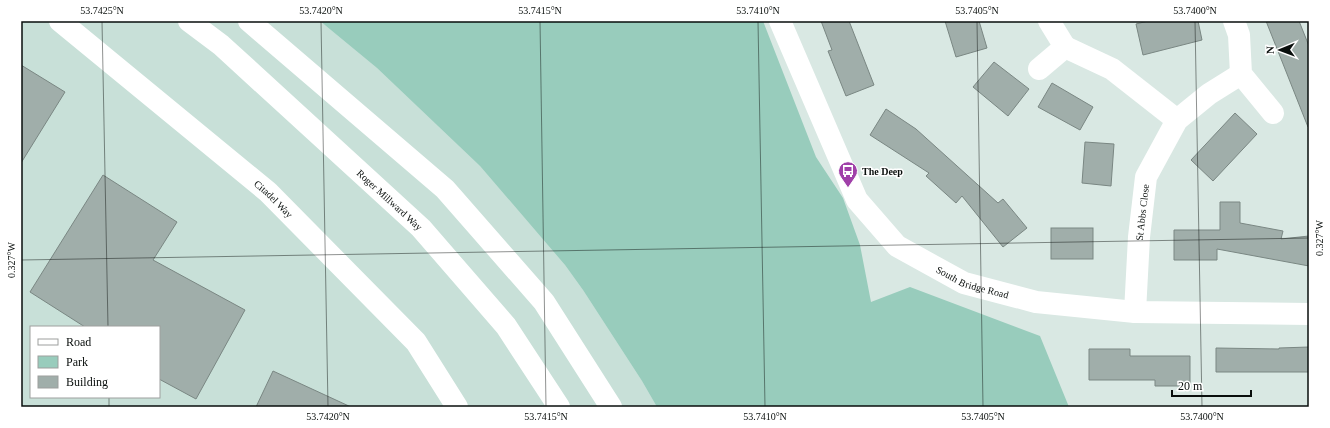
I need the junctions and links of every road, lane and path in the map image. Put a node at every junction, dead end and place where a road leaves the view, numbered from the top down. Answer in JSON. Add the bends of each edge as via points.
{"nodes":[{"id":1,"x":60,"y":21,"type":"edge"},
{"id":2,"x":189,"y":21,"type":"edge"},
{"id":3,"x":249,"y":21,"type":"edge"},
{"id":4,"x":780,"y":21,"type":"edge"},
{"id":5,"x":1049,"y":21,"type":"edge"},
{"id":6,"x":1234,"y":21,"type":"edge"},
{"id":7,"x":1065,"y":47,"type":"junction"},
{"id":8,"x":1039,"y":69,"type":"dead end"},
{"id":9,"x":1241,"y":74,"type":"junction"},
{"id":10,"x":1273,"y":113,"type":"dead end"},
{"id":11,"x":1177,"y":120,"type":"junction"},
{"id":12,"x":1135,"y":312,"type":"junction"},
{"id":13,"x":1309,"y":314,"type":"edge"},
{"id":14,"x":610,"y":404,"type":"edge"},
{"id":15,"x":458,"y":407,"type":"edge"},
{"id":16,"x":559,"y":407,"type":"edge"}],
"edges":[{"from":1,"to":15,"type":"main road","name":"Citadel Way","via":[[268,192],[416,342]]},
{"from":2,"to":16,"type":"main road","name":"Roger Millward Way","via":[[221,45],[421,228],[506,326]]},
{"from":3,"to":14,"type":"main road","via":[[445,189],[544,302]]},
{"from":4,"to":12,"type":"main road","name":"South Bridge Road","via":[[857,200],[897,246],[964,282],[1036,302]]},
{"from":5,"to":7,"type":"main road"},
{"from":6,"to":9,"type":"main road","via":[[1239,35]]},
{"from":7,"to":8,"type":"main road"},
{"from":7,"to":11,"type":"main road","via":[[1112,69]]},
{"from":9,"to":10,"type":"main road"},
{"from":9,"to":11,"type":"main road","name":"St Abbs Close","via":[[1209,94]]},
{"from":11,"to":12,"type":"main road","name":"St Abbs Close","via":[[1146,177],[1139,237]]},
{"from":12,"to":13,"type":"main road","name":"South Bridge Road"}]}
